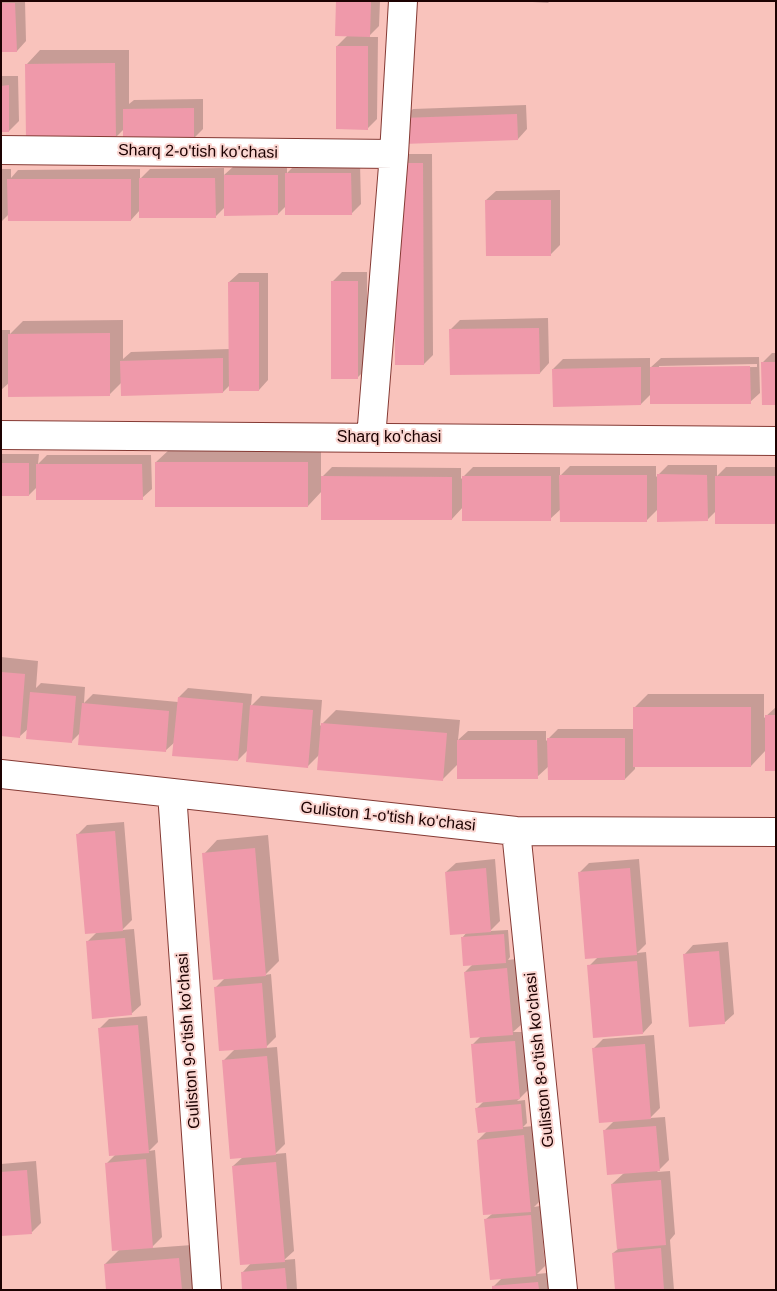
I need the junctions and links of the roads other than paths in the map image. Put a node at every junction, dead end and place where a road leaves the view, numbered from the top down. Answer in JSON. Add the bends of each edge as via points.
{"nodes":[{"id":1,"x":403,"y":1,"type":"edge"},
{"id":2,"x":1,"y":150,"type":"edge"},
{"id":3,"x":394,"y":154,"type":"junction"},
{"id":4,"x":1,"y":435,"type":"edge"},
{"id":5,"x":371,"y":438,"type":"junction"},
{"id":6,"x":776,"y":441,"type":"edge"},
{"id":7,"x":1,"y":774,"type":"edge"},
{"id":8,"x":172,"y":793,"type":"junction"},
{"id":9,"x":516,"y":831,"type":"junction"},
{"id":10,"x":776,"y":832,"type":"edge"},
{"id":11,"x":207,"y":1290,"type":"edge"},
{"id":12,"x":563,"y":1290,"type":"edge"}],
"edges":[{"from":1,"to":3,"type":"street"},
{"from":2,"to":3,"type":"street","name":"Sharq 2-o'tish ko'chasi"},
{"from":3,"to":5,"type":"street"},
{"from":4,"to":5,"type":"street","name":"Sharq ko'chasi"},
{"from":5,"to":6,"type":"street","name":"Sharq ko'chasi"},
{"from":7,"to":8,"type":"street","name":"Guliston 1-o'tish ko'chasi"},
{"from":8,"to":9,"type":"street","name":"Guliston 1-o'tish ko'chasi"},
{"from":8,"to":11,"type":"street","name":"Guliston 9-o'tish ko'chasi"},
{"from":9,"to":10,"type":"street","name":"Guliston 1-o'tish ko'chasi"},
{"from":9,"to":12,"type":"street","name":"Guliston 8-o'tish ko'chasi"}]}
